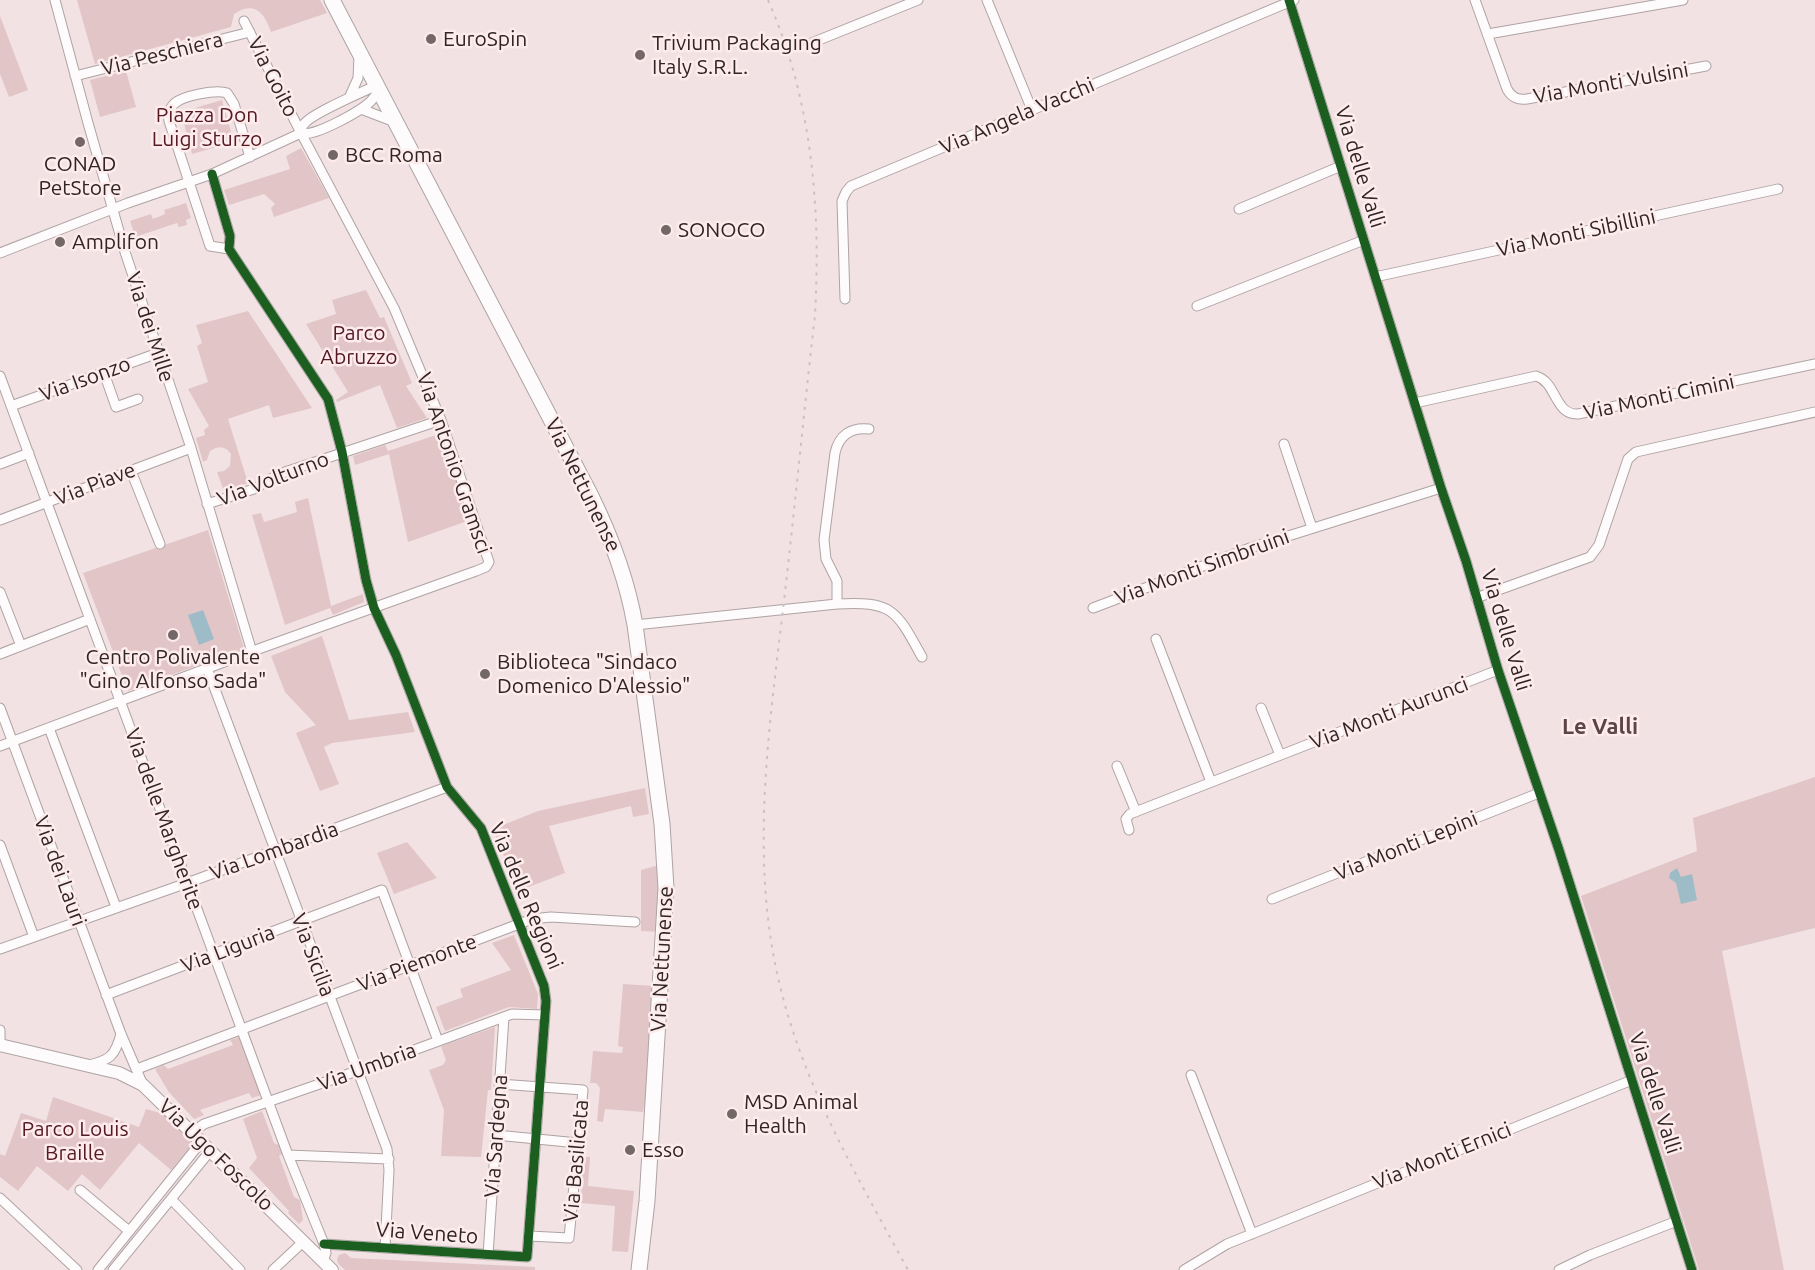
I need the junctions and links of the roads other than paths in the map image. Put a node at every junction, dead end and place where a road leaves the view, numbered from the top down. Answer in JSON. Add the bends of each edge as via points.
{"nodes":[{"id":1,"x":55,"y":0,"type":"edge"},
{"id":2,"x":332,"y":0,"type":"edge"},
{"id":3,"x":918,"y":0,"type":"edge"},
{"id":4,"x":987,"y":0,"type":"edge"},
{"id":5,"x":1289,"y":0,"type":"edge"},
{"id":6,"x":1294,"y":0,"type":"edge"},
{"id":7,"x":1475,"y":0,"type":"edge"},
{"id":8,"x":1683,"y":0,"type":"edge"},
{"id":9,"x":244,"y":21,"type":"dead end"},
{"id":10,"x":250,"y":32,"type":"junction"},
{"id":11,"x":1488,"y":34,"type":"junction"},
{"id":12,"x":809,"y":44,"type":"dead end"},
{"id":13,"x":359,"y":52,"type":"junction"},
{"id":14,"x":1706,"y":66,"type":"dead end"},
{"id":15,"x":75,"y":76,"type":"junction"},
{"id":16,"x":378,"y":87,"type":"junction"},
{"id":17,"x":349,"y":98,"type":"junction"},
{"id":18,"x":360,"y":110,"type":"junction"},
{"id":19,"x":1032,"y":110,"type":"junction"},
{"id":20,"x":394,"y":122,"type":"junction"},
{"id":21,"x":301,"y":133,"type":"junction"},
{"id":22,"x":250,"y":157,"type":"junction"},
{"id":23,"x":1341,"y":166,"type":"junction"},
{"id":24,"x":212,"y":174,"type":"junction"},
{"id":25,"x":189,"y":183,"type":"junction"},
{"id":26,"x":1778,"y":189,"type":"dead end"},
{"id":27,"x":113,"y":209,"type":"junction"},
{"id":28,"x":1239,"y":209,"type":"dead end"},
{"id":29,"x":1364,"y":240,"type":"junction"},
{"id":30,"x":229,"y":249,"type":"junction"},
{"id":31,"x":0,"y":253,"type":"edge"},
{"id":32,"x":1375,"y":277,"type":"junction"},
{"id":33,"x":845,"y":299,"type":"dead end"},
{"id":34,"x":1197,"y":306,"type":"dead end"},
{"id":35,"x":158,"y":353,"type":"junction"},
{"id":36,"x":1815,"y":364,"type":"edge"},
{"id":37,"x":104,"y":373,"type":"junction"},
{"id":38,"x":0,"y":377,"type":"edge"},
{"id":39,"x":138,"y":399,"type":"dead end"},
{"id":40,"x":1415,"y":403,"type":"junction"},
{"id":41,"x":11,"y":406,"type":"junction"},
{"id":42,"x":1815,"y":412,"type":"edge"},
{"id":43,"x":441,"y":420,"type":"junction"},
{"id":44,"x":869,"y":429,"type":"dead end"},
{"id":45,"x":1284,"y":444,"type":"dead end"},
{"id":46,"x":190,"y":448,"type":"junction"},
{"id":47,"x":342,"y":452,"type":"junction"},
{"id":48,"x":29,"y":453,"type":"junction"},
{"id":49,"x":0,"y":464,"type":"edge"},
{"id":50,"x":131,"y":471,"type":"junction"},
{"id":51,"x":1441,"y":488,"type":"junction"},
{"id":52,"x":47,"y":503,"type":"junction"},
{"id":53,"x":207,"y":504,"type":"junction"},
{"id":54,"x":0,"y":520,"type":"edge"},
{"id":55,"x":1312,"y":528,"type":"junction"},
{"id":56,"x":160,"y":544,"type":"dead end"},
{"id":57,"x":0,"y":592,"type":"edge"},
{"id":58,"x":1476,"y":598,"type":"junction"},
{"id":59,"x":837,"y":604,"type":"junction"},
{"id":60,"x":374,"y":608,"type":"junction"},
{"id":61,"x":1093,"y":608,"type":"dead end"},
{"id":62,"x":90,"y":620,"type":"junction"},
{"id":63,"x":635,"y":624,"type":"junction"},
{"id":64,"x":1156,"y":639,"type":"dead end"},
{"id":65,"x":21,"y":646,"type":"junction"},
{"id":66,"x":252,"y":651,"type":"junction"},
{"id":67,"x":0,"y":654,"type":"edge"},
{"id":68,"x":921,"y":657,"type":"dead end"},
{"id":69,"x":207,"y":668,"type":"junction"},
{"id":70,"x":1498,"y":670,"type":"junction"},
{"id":71,"x":120,"y":700,"type":"junction"},
{"id":72,"x":0,"y":708,"type":"edge"},
{"id":73,"x":1261,"y":708,"type":"dead end"},
{"id":74,"x":49,"y":728,"type":"junction"},
{"id":75,"x":12,"y":741,"type":"junction"},
{"id":76,"x":0,"y":746,"type":"edge"},
{"id":77,"x":1280,"y":755,"type":"junction"},
{"id":78,"x":1118,"y":766,"type":"dead end"},
{"id":79,"x":1211,"y":782,"type":"junction"},
{"id":80,"x":447,"y":787,"type":"junction"},
{"id":81,"x":1539,"y":792,"type":"junction"},
{"id":82,"x":1136,"y":812,"type":"junction"},
{"id":83,"x":1129,"y":830,"type":"dead end"},
{"id":84,"x":0,"y":845,"type":"edge"},
{"id":85,"x":274,"y":851,"type":"junction"},
{"id":86,"x":187,"y":883,"type":"junction"},
{"id":87,"x":1272,"y":899,"type":"dead end"},
{"id":88,"x":116,"y":907,"type":"junction"},
{"id":89,"x":79,"y":921,"type":"junction"},
{"id":90,"x":300,"y":921,"type":"junction"},
{"id":91,"x":635,"y":922,"type":"dead end"},
{"id":92,"x":520,"y":924,"type":"junction"},
{"id":93,"x":34,"y":937,"type":"junction"},
{"id":94,"x":0,"y":949,"type":"edge"},
{"id":95,"x":213,"y":954,"type":"junction"},
{"id":96,"x":410,"y":966,"type":"junction"},
{"id":97,"x":106,"y":995,"type":"junction"},
{"id":98,"x":329,"y":997,"type":"junction"},
{"id":99,"x":544,"y":1015,"type":"junction"},
{"id":100,"x":504,"y":1017,"type":"junction"},
{"id":101,"x":242,"y":1029,"type":"junction"},
{"id":102,"x":0,"y":1030,"type":"edge"},
{"id":103,"x":121,"y":1035,"type":"junction"},
{"id":104,"x":438,"y":1041,"type":"junction"},
{"id":105,"x":0,"y":1044,"type":"edge"},
{"id":106,"x":86,"y":1066,"type":"junction"},
{"id":107,"x":137,"y":1069,"type":"junction"},
{"id":108,"x":357,"y":1071,"type":"junction"},
{"id":109,"x":1191,"y":1075,"type":"dead end"},
{"id":110,"x":1632,"y":1080,"type":"junction"},
{"id":111,"x":499,"y":1084,"type":"junction"},
{"id":112,"x":143,"y":1085,"type":"junction"},
{"id":113,"x":539,"y":1087,"type":"junction"},
{"id":114,"x":269,"y":1102,"type":"junction"},
{"id":115,"x":496,"y":1135,"type":"junction"},
{"id":116,"x":197,"y":1136,"type":"junction"},
{"id":117,"x":535,"y":1138,"type":"junction"},
{"id":118,"x":578,"y":1143,"type":"junction"},
{"id":119,"x":211,"y":1150,"type":"junction"},
{"id":120,"x":288,"y":1155,"type":"junction"},
{"id":121,"x":389,"y":1159,"type":"junction"},
{"id":122,"x":80,"y":1190,"type":"dead end"},
{"id":123,"x":0,"y":1198,"type":"edge"},
{"id":124,"x":171,"y":1199,"type":"junction"},
{"id":125,"x":1677,"y":1221,"type":"junction"},
{"id":126,"x":129,"y":1231,"type":"junction"},
{"id":127,"x":1252,"y":1234,"type":"junction"},
{"id":128,"x":529,"y":1236,"type":"junction"},
{"id":129,"x":304,"y":1241,"type":"junction"},
{"id":130,"x":324,"y":1244,"type":"junction"},
{"id":131,"x":385,"y":1248,"type":"junction"},
{"id":132,"x":488,"y":1255,"type":"junction"},
{"id":133,"x":527,"y":1257,"type":"joint"},
{"id":134,"x":327,"y":1265,"type":"edge"},
{"id":135,"x":276,"y":1269,"type":"edge"},
{"id":136,"x":77,"y":1270,"type":"edge"},
{"id":137,"x":98,"y":1270,"type":"edge"},
{"id":138,"x":113,"y":1270,"type":"edge"},
{"id":139,"x":240,"y":1270,"type":"edge"},
{"id":140,"x":639,"y":1270,"type":"edge"},
{"id":141,"x":1184,"y":1270,"type":"edge"},
{"id":142,"x":1559,"y":1270,"type":"edge"},
{"id":143,"x":1692,"y":1270,"type":"edge"}],
"edges":[{"from":1,"to":15,"type":"street","name":"Via dei Mille"},
{"from":2,"to":13,"type":"main road","name":"Via Nettunense"},
{"from":3,"to":12,"type":"street"},
{"from":4,"to":19,"type":"street"},
{"from":5,"to":6,"type":"street","name":"Via Angela Vacchi"},
{"from":5,"to":19,"type":"street","name":"Via Angela Vacchi"},
{"from":5,"to":23,"type":"street","name":"Via delle Valli"},
{"from":7,"to":11,"type":"street","name":"Via Monti Vulsini"},
{"from":8,"to":11,"type":"street"},
{"from":9,"to":10,"type":"street","name":"Via Goito"},
{"from":10,"to":15,"type":"street","name":"Via Peschiera"},
{"from":10,"to":21,"type":"street","name":"Via Goito"},
{"from":11,"to":14,"type":"street","name":"Via Monti Vulsini","via":[[1509,92],[1518,99]]},
{"from":13,"to":16,"type":"main road","name":"Via Nettunense"},
{"from":13,"to":17,"type":"street","via":[[358,78]]},
{"from":15,"to":27,"type":"street","name":"Via dei Mille"},
{"from":16,"to":17,"type":"street"},
{"from":16,"to":18,"type":"street"},
{"from":16,"to":20,"type":"main road","name":"Via Nettunense"},
{"from":17,"to":21,"type":"street","via":[[305,122]]},
{"from":18,"to":20,"type":"street"},
{"from":18,"to":21,"type":"street","via":[[309,135]]},
{"from":19,"to":33,"type":"street","name":"Via Angela Vacchi","via":[[848,189],[842,201]]},
{"from":20,"to":63,"type":"main road","name":"Via Nettunense","via":[[591,496],[617,555]]},
{"from":21,"to":22,"type":"street"},
{"from":21,"to":43,"type":"street","name":"Via Antonio Gramsci","via":[[394,308]]},
{"from":22,"to":24,"type":"street"},
{"from":22,"to":25,"type":"street","via":[[227,93],[217,91],[179,100],[171,107],[168,118]]},
{"from":23,"to":28,"type":"street"},
{"from":23,"to":29,"type":"street","name":"Via delle Valli"},
{"from":24,"to":25,"type":"street"},
{"from":24,"to":30,"type":"street","via":[[230,236]]},
{"from":25,"to":27,"type":"street"},
{"from":25,"to":30,"type":"street","via":[[210,246]]},
{"from":26,"to":32,"type":"street","name":"Via Monti Sibillini"},
{"from":27,"to":31,"type":"street"},
{"from":27,"to":35,"type":"street","name":"Via dei Mille"},
{"from":29,"to":32,"type":"street","name":"Via delle Valli"},
{"from":29,"to":34,"type":"street"},
{"from":30,"to":47,"type":"street","name":"Via delle Regioni","via":[[324,391]]},
{"from":32,"to":40,"type":"street","name":"Via delle Valli"},
{"from":35,"to":37,"type":"street","name":"Via Isonzo"},
{"from":35,"to":46,"type":"street","name":"Via dei Mille"},
{"from":36,"to":40,"type":"street","name":"Via Monti Cimini","via":[[1578,414],[1564,410],[1548,383],[1536,376]]},
{"from":37,"to":39,"type":"street","via":[[116,407]]},
{"from":37,"to":41,"type":"street","name":"Via Isonzo"},
{"from":38,"to":41,"type":"street","name":"Via delle Margherite"},
{"from":40,"to":51,"type":"street","name":"Via delle Valli"},
{"from":41,"to":48,"type":"street","name":"Via delle Margherite"},
{"from":42,"to":58,"type":"street","via":[[1636,452],[1628,459],[1599,545],[1590,557]]},
{"from":43,"to":47,"type":"street","name":"Via Volturno"},
{"from":43,"to":60,"type":"street","name":"Via Antonio Gramsci","via":[[489,559],[487,565]]},
{"from":44,"to":59,"type":"street","via":[[846,433],[835,453],[824,544],[826,559],[838,584]]},
{"from":45,"to":55,"type":"street","name":"Via Monti Simbruini"},
{"from":46,"to":50,"type":"street","name":"Via Piave"},
{"from":46,"to":53,"type":"street","name":"Via dei Mille"},
{"from":47,"to":53,"type":"street","name":"Via Volturno","via":[[285,472],[257,488]]},
{"from":47,"to":60,"type":"street","name":"Via delle Regioni"},
{"from":48,"to":49,"type":"street"},
{"from":48,"to":52,"type":"street","name":"Via delle Margherite"},
{"from":50,"to":52,"type":"street","name":"Via Piave"},
{"from":50,"to":56,"type":"street"},
{"from":51,"to":55,"type":"street","name":"Via Monti Simbruini"},
{"from":51,"to":58,"type":"street","name":"Via delle Valli"},
{"from":52,"to":54,"type":"street","name":"Via Piave"},
{"from":52,"to":62,"type":"street","name":"Via delle Margherite"},
{"from":53,"to":66,"type":"street","name":"Via dei Mille"},
{"from":55,"to":61,"type":"street","name":"Via Monti Simbruini"},
{"from":57,"to":65,"type":"street"},
{"from":58,"to":70,"type":"street","name":"Via delle Valli"},
{"from":59,"to":63,"type":"street"},
{"from":59,"to":68,"type":"street","via":[[872,603],[890,610],[901,621]]},
{"from":60,"to":66,"type":"street"},
{"from":60,"to":80,"type":"street","name":"Via delle Regioni"},
{"from":62,"to":65,"type":"street"},
{"from":62,"to":71,"type":"street","name":"Via delle Margherite"},
{"from":63,"to":140,"type":"main road","name":"Via Nettunense","via":[[662,824],[666,888],[648,1189]]},
{"from":64,"to":79,"type":"street"},
{"from":65,"to":67,"type":"street"},
{"from":66,"to":69,"type":"street"},
{"from":69,"to":71,"type":"street"},
{"from":69,"to":85,"type":"street","name":"Via Sicilia"},
{"from":70,"to":77,"type":"street","name":"Via Monti Aurunci"},
{"from":70,"to":81,"type":"street","name":"Via delle Valli"},
{"from":71,"to":74,"type":"street"},
{"from":71,"to":86,"type":"street","name":"Via delle Margherite"},
{"from":72,"to":75,"type":"street","name":"Via dei Lauri"},
{"from":73,"to":77,"type":"street"},
{"from":74,"to":75,"type":"street"},
{"from":74,"to":88,"type":"street"},
{"from":75,"to":76,"type":"street"},
{"from":75,"to":89,"type":"street","name":"Via dei Lauri"},
{"from":77,"to":79,"type":"street","name":"Via Monti Aurunci"},
{"from":78,"to":82,"type":"street"},
{"from":79,"to":82,"type":"street","name":"Via Monti Aurunci"},
{"from":80,"to":85,"type":"street","name":"Via Lombardia"},
{"from":80,"to":92,"type":"street","name":"Via delle Regioni","via":[[481,828]]},
{"from":81,"to":87,"type":"street","name":"Via Monti Lepini"},
{"from":81,"to":110,"type":"street","name":"Via delle Valli"},
{"from":82,"to":83,"type":"street","via":[[1126,818]]},
{"from":84,"to":93,"type":"street"},
{"from":85,"to":86,"type":"street","name":"Via Lombardia"},
{"from":85,"to":90,"type":"street","name":"Via Sicilia"},
{"from":86,"to":88,"type":"street","name":"Via Lombardia"},
{"from":86,"to":95,"type":"street","name":"Via delle Margherite"},
{"from":88,"to":89,"type":"street","name":"Via Lombardia"},
{"from":89,"to":93,"type":"street","name":"Via Lombardia"},
{"from":89,"to":97,"type":"street","name":"Via dei Lauri"},
{"from":90,"to":95,"type":"street","name":"Via Liguria"},
{"from":90,"to":96,"type":"street","name":"Via Liguria","via":[[382,890]]},
{"from":90,"to":98,"type":"street","name":"Via Sicilia"},
{"from":91,"to":92,"type":"street","name":"Via Piemonte","via":[[544,917]]},
{"from":92,"to":96,"type":"street","name":"Via Piemonte"},
{"from":92,"to":99,"type":"street","name":"Via delle Regioni","via":[[544,986]]},
{"from":93,"to":94,"type":"street","name":"Via Lombardia"},
{"from":95,"to":97,"type":"street","name":"Via Liguria"},
{"from":95,"to":101,"type":"street","name":"Via delle Margherite"},
{"from":96,"to":98,"type":"street","name":"Via Piemonte"},
{"from":96,"to":104,"type":"street"},
{"from":97,"to":103,"type":"street","name":"Via dei Lauri"},
{"from":98,"to":101,"type":"street","name":"Via Piemonte"},
{"from":98,"to":108,"type":"street","name":"Via Sicilia"},
{"from":99,"to":100,"type":"street","name":"Via Umbria"},
{"from":99,"to":113,"type":"street","name":"Via delle Regioni"},
{"from":100,"to":104,"type":"street","name":"Via Umbria"},
{"from":100,"to":111,"type":"street","name":"Via Sardegna"},
{"from":101,"to":107,"type":"street","name":"Via Piemonte"},
{"from":101,"to":114,"type":"street","name":"Via delle Margherite"},
{"from":102,"to":105,"type":"street"},
{"from":103,"to":106,"type":"street","via":[[111,1056]]},
{"from":103,"to":107,"type":"street","name":"Via dei Lauri"},
{"from":104,"to":108,"type":"street","name":"Via Umbria"},
{"from":105,"to":106,"type":"street","name":"Via Ugo Foscolo"},
{"from":106,"to":112,"type":"street","name":"Via Ugo Foscolo","via":[[124,1075]]},
{"from":107,"to":112,"type":"street","name":"Via dei Lauri"},
{"from":108,"to":114,"type":"street","name":"Via Umbria"},
{"from":108,"to":121,"type":"street","name":"Via Sicilia"},
{"from":109,"to":127,"type":"street"},
{"from":110,"to":125,"type":"street","name":"Via delle Valli"},
{"from":110,"to":127,"type":"street","name":"Via Monti Ernici"},
{"from":111,"to":113,"type":"street","name":"Via Basilicata"},
{"from":111,"to":115,"type":"street","name":"Via Sardegna"},
{"from":112,"to":116,"type":"street","name":"Via Ugo Foscolo"},
{"from":113,"to":117,"type":"street","name":"Via delle Regioni"},
{"from":113,"to":118,"type":"street","name":"Via Basilicata","via":[[583,1090]]},
{"from":114,"to":116,"type":"street","name":"Via Umbria","via":[[204,1124]]},
{"from":114,"to":120,"type":"street","name":"Via delle Margherite"},
{"from":115,"to":117,"type":"street"},
{"from":115,"to":132,"type":"street","name":"Via Sardegna"},
{"from":116,"to":119,"type":"street","name":"Via Ugo Foscolo"},
{"from":116,"to":126,"type":"street"},
{"from":117,"to":118,"type":"street"},
{"from":117,"to":128,"type":"street","name":"Via delle Regioni"},
{"from":118,"to":128,"type":"street","name":"Via Basilicata","via":[[569,1238]]},
{"from":119,"to":124,"type":"street"},
{"from":119,"to":129,"type":"street","name":"Via Ugo Foscolo"},
{"from":120,"to":121,"type":"street"},
{"from":120,"to":130,"type":"street","name":"Via delle Margherite"},
{"from":121,"to":131,"type":"street","name":"Via Sicilia"},
{"from":122,"to":126,"type":"street"},
{"from":123,"to":136,"type":"street"},
{"from":124,"to":138,"type":"street"},
{"from":124,"to":139,"type":"street"},
{"from":125,"to":142,"type":"street"},
{"from":125,"to":143,"type":"street","name":"Via delle Valli"},
{"from":126,"to":137,"type":"street"},
{"from":127,"to":141,"type":"street","name":"Via Monti Ernici"},
{"from":128,"to":133,"type":"street","name":"Via delle Regioni"},
{"from":129,"to":134,"type":"street","name":"Via Ugo Foscolo"},
{"from":129,"to":135,"type":"street"},
{"from":130,"to":131,"type":"street","name":"Via Veneto"},
{"from":130,"to":134,"type":"street","name":"Via delle Margherite"},
{"from":131,"to":132,"type":"street","name":"Via Veneto"},
{"from":132,"to":133,"type":"street","name":"Via Veneto"}]}
